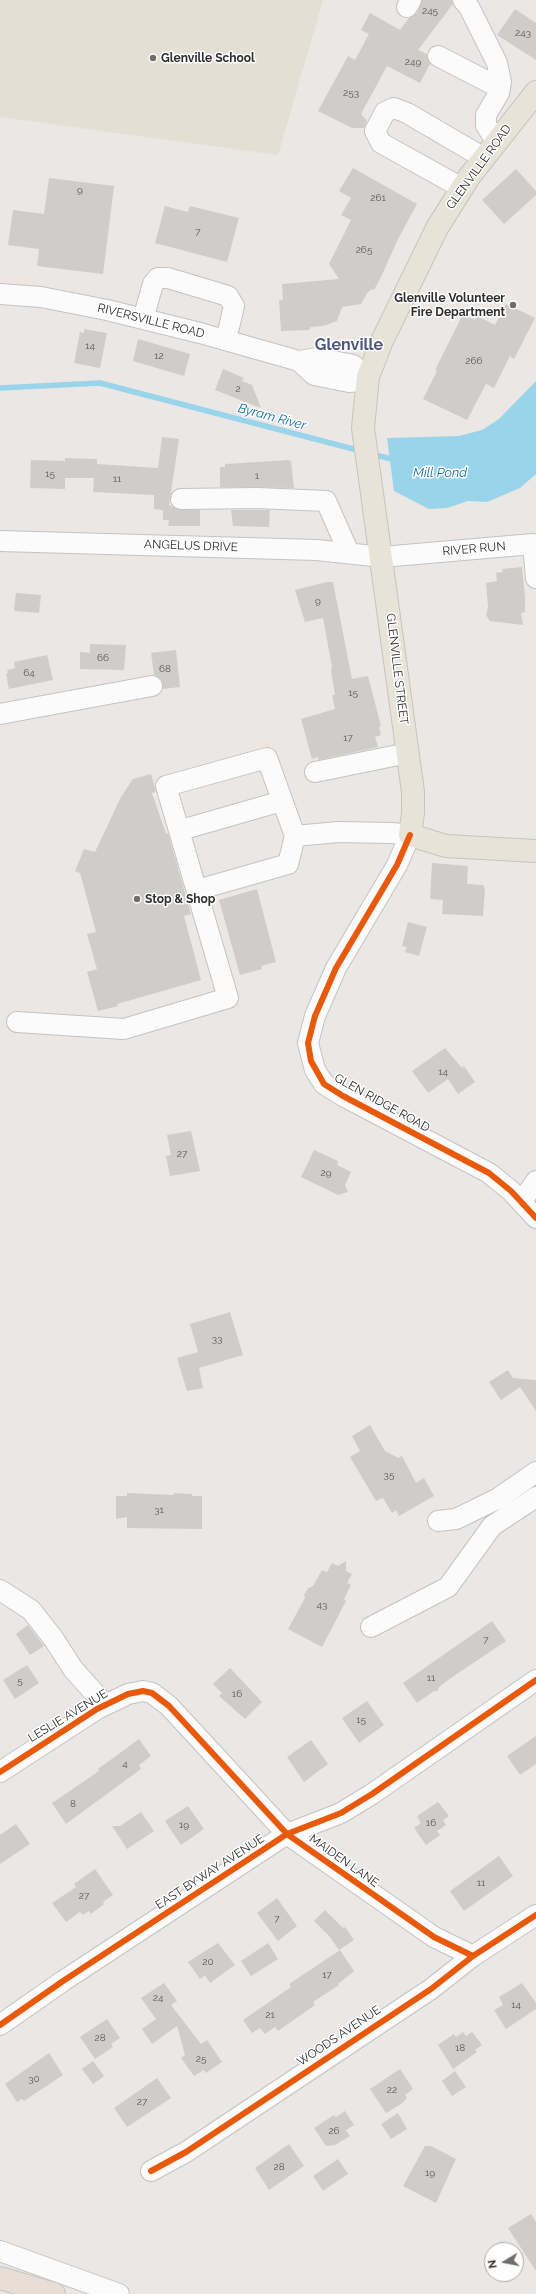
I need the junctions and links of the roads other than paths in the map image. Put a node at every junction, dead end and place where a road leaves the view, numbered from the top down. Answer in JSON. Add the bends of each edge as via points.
{"nodes":[{"id":1,"x":463,"y":0,"type":"edge"},
{"id":2,"x":438,"y":56,"type":"dead end"},
{"id":3,"x":500,"y":88,"type":"junction"},
{"id":4,"x":536,"y":92,"type":"edge"},
{"id":5,"x":498,"y":140,"type":"junction"},
{"id":6,"x":484,"y":158,"type":"junction"},
{"id":7,"x":462,"y":188,"type":"junction"},
{"id":8,"x":0,"y":294,"type":"edge"},
{"id":9,"x":144,"y":319,"type":"junction"},
{"id":10,"x":226,"y":340,"type":"junction"},
{"id":11,"x":368,"y":377,"type":"junction"},
{"id":12,"x":181,"y":499,"type":"dead end"},
{"id":13,"x":0,"y":541,"type":"edge"},
{"id":14,"x":534,"y":542,"type":"edge"},
{"id":15,"x":349,"y":553,"type":"junction"},
{"id":16,"x":382,"y":557,"type":"junction"},
{"id":17,"x":536,"y":578,"type":"edge"},
{"id":18,"x":152,"y":686,"type":"dead end"},
{"id":19,"x":0,"y":714,"type":"edge"},
{"id":20,"x":408,"y":753,"type":"junction"},
{"id":21,"x":315,"y":772,"type":"dead end"},
{"id":22,"x":282,"y":801,"type":"junction"},
{"id":23,"x":181,"y":830,"type":"junction"},
{"id":24,"x":410,"y":835,"type":"junction"},
{"id":25,"x":295,"y":836,"type":"junction"},
{"id":26,"x":536,"y":851,"type":"edge"},
{"id":27,"x":197,"y":890,"type":"junction"},
{"id":28,"x":17,"y":1022,"type":"dead end"},
{"id":29,"x":536,"y":1181,"type":"edge"},
{"id":30,"x":521,"y":1202,"type":"junction"},
{"id":31,"x":536,"y":1218,"type":"edge"},
{"id":32,"x":536,"y":1472,"type":"edge"},
{"id":33,"x":536,"y":1497,"type":"edge"},
{"id":34,"x":438,"y":1521,"type":"dead end"},
{"id":35,"x":0,"y":1590,"type":"edge"},
{"id":36,"x":371,"y":1627,"type":"dead end"},
{"id":37,"x":536,"y":1680,"type":"edge"},
{"id":38,"x":152,"y":1693,"type":"joint"},
{"id":39,"x":105,"y":1705,"type":"junction"},
{"id":40,"x":0,"y":1772,"type":"edge"},
{"id":41,"x":287,"y":1834,"type":"junction"},
{"id":42,"x":536,"y":1915,"type":"edge"},
{"id":43,"x":473,"y":1956,"type":"junction"},
{"id":44,"x":0,"y":2025,"type":"edge"},
{"id":45,"x":151,"y":2171,"type":"dead end"},
{"id":46,"x":0,"y":2251,"type":"edge"},
{"id":47,"x":0,"y":2278,"type":"edge"},
{"id":48,"x":54,"y":2294,"type":"edge"},
{"id":49,"x":119,"y":2294,"type":"edge"}],
"edges":[{"from":1,"to":3,"type":"street","via":[[497,63]]},
{"from":2,"to":3,"type":"street"},
{"from":3,"to":5,"type":"street","via":[[486,115],[486,125]]},
{"from":4,"to":5,"type":"main road","name":"GLENVILLE ROAD"},
{"from":5,"to":6,"type":"main road","name":"GLENVILLE ROAD"},
{"from":6,"to":7,"type":"main road","name":"GLENVILLE ROAD"},
{"from":6,"to":7,"type":"street","via":[[407,113],[394,108],[385,112],[375,131],[381,143]]},
{"from":7,"to":11,"type":"main road","name":"GLENVILLE ROAD","via":[[437,228],[407,288]]},
{"from":8,"to":9,"type":"street","name":"RIVERSVILLE ROAD","via":[[41,297]]},
{"from":9,"to":10,"type":"street","name":"RIVERSVILLE ROAD"},
{"from":9,"to":10,"type":"street","via":[[153,284],[158,278],[168,278],[228,296],[234,306]]},
{"from":10,"to":11,"type":"street","name":"RIVERSVILLE ROAD","via":[[299,361],[314,375],[349,382]]},
{"from":11,"to":16,"type":"main road","name":"GLENVILLE STREET","via":[[363,428]]},
{"from":12,"to":15,"type":"street","via":[[326,500]]},
{"from":13,"to":15,"type":"street","name":"ANGELUS DRIVE"},
{"from":14,"to":16,"type":"street","name":"RIVER RUN"},
{"from":14,"to":17,"type":"street","name":"RIVER RUN"},
{"from":15,"to":16,"type":"street","name":"ANGELUS DRIVE"},
{"from":16,"to":20,"type":"main road","name":"GLENVILLE STREET"},
{"from":18,"to":19,"type":"street"},
{"from":20,"to":21,"type":"street"},
{"from":20,"to":24,"type":"main road","name":"GLENVILLE STREET","via":[[413,792]]},
{"from":22,"to":23,"type":"street"},
{"from":22,"to":23,"type":"street","via":[[267,758],[166,786]]},
{"from":22,"to":25,"type":"street"},
{"from":23,"to":27,"type":"street"},
{"from":24,"to":25,"type":"street","via":[[387,832],[338,832]]},
{"from":24,"to":26,"type":"main road","via":[[446,846]]},
{"from":24,"to":30,"type":"street","name":"GLEN RIDGE ROAD","via":[[397,865],[336,968],[315,1016],[308,1043],[311,1061],[324,1084],[490,1173]]},
{"from":25,"to":27,"type":"street","via":[[288,864]]},
{"from":27,"to":28,"type":"street","via":[[228,998],[124,1029]]},
{"from":29,"to":30,"type":"street"},
{"from":30,"to":31,"type":"street","name":"GLEN RIDGE ROAD"},
{"from":32,"to":34,"type":"street","via":[[497,1499],[456,1518]]},
{"from":33,"to":36,"type":"street","via":[[492,1526],[448,1587]]},
{"from":35,"to":39,"type":"street","via":[[31,1610],[53,1638],[72,1669]]},
{"from":37,"to":41,"type":"street","name":"EAST BYWAY AVENUE","via":[[372,1794],[341,1813]]},
{"from":38,"to":39,"type":"street","name":"LESLIE AVENUE","via":[[143,1691],[128,1694]]},
{"from":38,"to":41,"type":"street","name":"MAIDEN LANE","via":[[169,1706]]},
{"from":39,"to":40,"type":"street","name":"LESLIE AVENUE"},
{"from":41,"to":43,"type":"street","name":"MAIDEN LANE","via":[[434,1937]]},
{"from":41,"to":44,"type":"street","name":"EAST BYWAY AVENUE"},
{"from":42,"to":43,"type":"street","name":"WOODS AVENUE"},
{"from":43,"to":45,"type":"street","name":"WOODS AVENUE","via":[[411,2002],[186,2152]]},
{"from":46,"to":49,"type":"street"},
{"from":47,"to":48,"type":"highway"}]}
